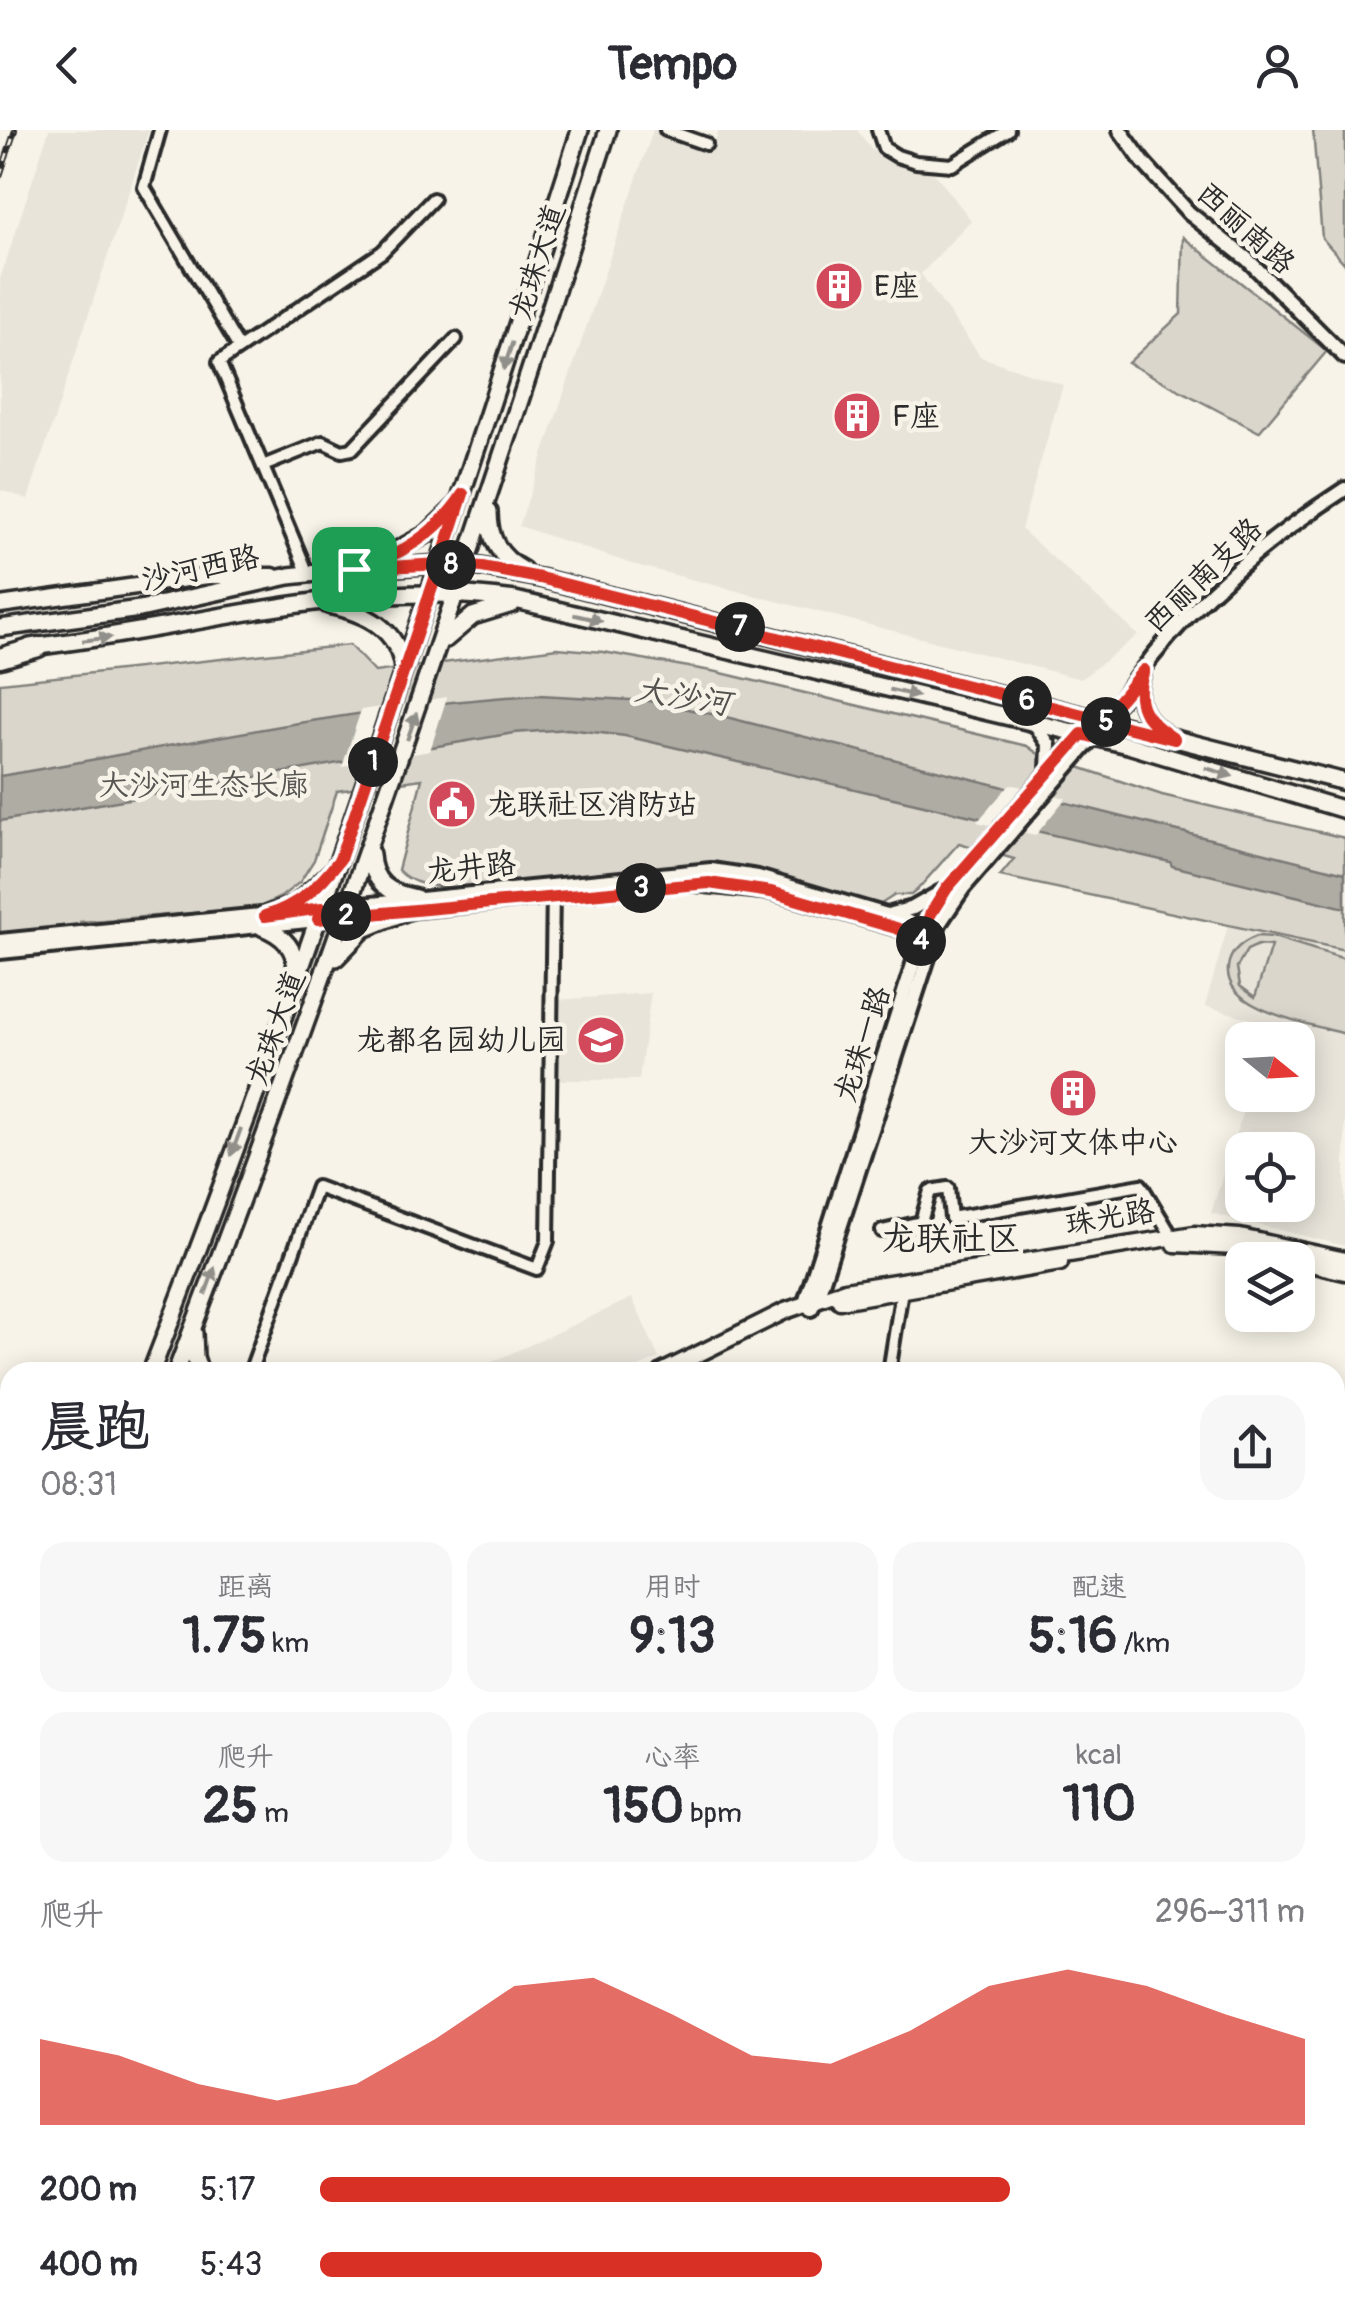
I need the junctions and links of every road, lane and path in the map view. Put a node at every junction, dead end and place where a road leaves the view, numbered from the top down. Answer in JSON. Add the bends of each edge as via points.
{"nodes":[{"id":1,"x":160,"y":130,"type":"edge"},
{"id":2,"x":580,"y":130,"type":"edge"},
{"id":3,"x":608,"y":130,"type":"edge"},
{"id":4,"x":666,"y":130,"type":"edge"},
{"id":5,"x":878,"y":130,"type":"edge"},
{"id":6,"x":1008,"y":130,"type":"edge"},
{"id":7,"x":1120,"y":130,"type":"edge"},
{"id":8,"x":706,"y":144,"type":"dead end"},
{"id":9,"x":433,"y":199,"type":"dead end"},
{"id":10,"x":456,"y":339,"type":"dead end"},
{"id":11,"x":239,"y":348,"type":"junction"},
{"id":12,"x":1345,"y":357,"type":"edge"},
{"id":13,"x":263,"y":466,"type":"junction"},
{"id":14,"x":493,"y":488,"type":"junction"},
{"id":15,"x":1345,"y":489,"type":"edge"},
{"id":16,"x":463,"y":494,"type":"junction"},
{"id":17,"x":440,"y":564,"type":"junction"},
{"id":18,"x":467,"y":566,"type":"junction"},
{"id":19,"x":354,"y":569,"type":"junction"},
{"id":20,"x":308,"y":574,"type":"junction"},
{"id":21,"x":289,"y":576,"type":"junction"},
{"id":22,"x":540,"y":578,"type":"junction"},
{"id":23,"x":431,"y":592,"type":"junction"},
{"id":24,"x":458,"y":593,"type":"junction"},
{"id":25,"x":316,"y":604,"type":"junction"},
{"id":26,"x":529,"y":604,"type":"junction"},
{"id":27,"x":0,"y":605,"type":"edge"},
{"id":28,"x":0,"y":628,"type":"edge"},
{"id":29,"x":38,"y":646,"type":"joint"},
{"id":30,"x":438,"y":651,"type":"junction"},
{"id":31,"x":0,"y":654,"type":"edge"},
{"id":32,"x":1144,"y":670,"type":"junction"},
{"id":33,"x":403,"y":673,"type":"junction"},
{"id":34,"x":1104,"y":717,"type":"junction"},
{"id":35,"x":1033,"y":723,"type":"junction"},
{"id":36,"x":1087,"y":736,"type":"junction"},
{"id":37,"x":1174,"y":739,"type":"junction"},
{"id":38,"x":1044,"y":777,"type":"junction"},
{"id":39,"x":1345,"y":782,"type":"edge"},
{"id":40,"x":1345,"y":810,"type":"edge"},
{"id":41,"x":372,"y":844,"type":"junction"},
{"id":42,"x":340,"y":859,"type":"junction"},
{"id":43,"x":947,"y":888,"type":"junction"},
{"id":44,"x":553,"y":890,"type":"junction"},
{"id":45,"x":413,"y":904,"type":"junction"},
{"id":46,"x":348,"y":911,"type":"junction"},
{"id":47,"x":320,"y":914,"type":"junction"},
{"id":48,"x":880,"y":914,"type":"junction"},
{"id":49,"x":263,"y":921,"type":"junction"},
{"id":50,"x":925,"y":940,"type":"junction"},
{"id":51,"x":0,"y":941,"type":"edge"},
{"id":52,"x":0,"y":952,"type":"edge"},
{"id":53,"x":295,"y":983,"type":"junction"},
{"id":54,"x":318,"y":992,"type":"junction"},
{"id":55,"x":882,"y":1231,"type":"dead end"},
{"id":56,"x":1171,"y":1235,"type":"junction"},
{"id":57,"x":1225,"y":1246,"type":"edge"},
{"id":58,"x":1345,"y":1260,"type":"edge"},
{"id":59,"x":1315,"y":1265,"type":"edge"},
{"id":60,"x":1345,"y":1272,"type":"edge"},
{"id":61,"x":902,"y":1290,"type":"junction"},
{"id":62,"x":811,"y":1303,"type":"junction"},
{"id":63,"x":196,"y":1319,"type":"junction"},
{"id":64,"x":160,"y":1362,"type":"edge"},
{"id":65,"x":180,"y":1362,"type":"edge"},
{"id":66,"x":197,"y":1362,"type":"edge"},
{"id":67,"x":254,"y":1362,"type":"edge"},
{"id":68,"x":684,"y":1362,"type":"edge"},
{"id":69,"x":698,"y":1362,"type":"edge"},
{"id":70,"x":891,"y":1362,"type":"edge"}],
"edges":[{"from":1,"to":11,"type":"street","via":[[144,187]]},
{"from":2,"to":16,"type":"main road","name":"龙珠大道","one_way":true},
{"from":3,"to":14,"type":"main road","name":"龙珠大道"},
{"from":4,"to":8,"type":"street"},
{"from":5,"to":6,"type":"street","via":[[884,148],[896,156],[952,165]]},
{"from":7,"to":12,"type":"street","name":"西丽南路","via":[[1189,213]]},
{"from":9,"to":11,"type":"street","via":[[382,252]]},
{"from":10,"to":13,"type":"street","via":[[352,449],[323,442]]},
{"from":11,"to":13,"type":"street","via":[[219,362]]},
{"from":13,"to":20,"type":"street"},
{"from":14,"to":18,"type":"main road","name":"龙珠大道"},
{"from":14,"to":22,"type":"main road","via":[[494,543],[514,565]]},
{"from":15,"to":32,"type":"street","name":"西丽南支路","via":[[1272,539]]},
{"from":16,"to":17,"type":"main road","name":"龙珠大道"},
{"from":16,"to":19,"type":"main road","via":[[416,541]]},
{"from":17,"to":18,"type":"main road","name":"沙河西路"},
{"from":17,"to":19,"type":"main road","name":"沙河西路"},
{"from":17,"to":23,"type":"main road","name":"龙珠大道"},
{"from":18,"to":22,"type":"main road","name":"沙河西路"},
{"from":18,"to":24,"type":"main road","name":"龙珠大道"},
{"from":19,"to":20,"type":"main road","name":"沙河西路"},
{"from":20,"to":21,"type":"main road","name":"沙河西路"},
{"from":21,"to":27,"type":"main road","via":[[208,576]]},
{"from":21,"to":28,"type":"main road","name":"沙河西路","via":[[140,609]]},
{"from":22,"to":34,"type":"main road","name":"沙河西路"},
{"from":23,"to":24,"type":"main road","name":"沙河西路"},
{"from":23,"to":25,"type":"main road","name":"沙河西路"},
{"from":23,"to":33,"type":"main road","name":"龙珠大道"},
{"from":24,"to":26,"type":"main road","name":"沙河西路"},
{"from":24,"to":30,"type":"main road","name":"龙珠大道"},
{"from":29,"to":25,"type":"main road","name":"沙河西路","one_way":true},
{"from":25,"to":33,"type":"main road","via":[[380,625],[399,650]]},
{"from":26,"to":30,"type":"main road","via":[[473,616]]},
{"from":26,"to":35,"type":"main road","name":"沙河西路","one_way":true},
{"from":29,"to":31,"type":"highway"},
{"from":41,"to":30,"type":"main road","name":"龙珠大道","one_way":true},
{"from":32,"to":34,"type":"street","name":"西丽南支路"},
{"from":32,"to":37,"type":"street","via":[[1141,710]]},
{"from":33,"to":42,"type":"main road","name":"龙珠大道"},
{"from":34,"to":36,"type":"street","name":"龙珠一路"},
{"from":34,"to":37,"type":"main road","name":"沙河西路"},
{"from":35,"to":36,"type":"main road","name":"沙河西路"},
{"from":35,"to":38,"type":"street","via":[[1050,748]]},
{"from":36,"to":38,"type":"street","name":"龙珠一路"},
{"from":36,"to":40,"type":"main road","name":"沙河西路","one_way":true},
{"from":36,"to":50,"type":"street","name":"龙珠一路"},
{"from":37,"to":39,"type":"main road","name":"沙河西路"},
{"from":38,"to":43,"type":"street","name":"龙珠一路"},
{"from":41,"to":45,"type":"main road","via":[[372,868],[383,886]]},
{"from":41,"to":46,"type":"main road","name":"龙珠大道"},
{"from":42,"to":47,"type":"main road","name":"龙珠大道"},
{"from":42,"to":49,"type":"main road","via":[[306,897]]},
{"from":43,"to":48,"type":"street","via":[[912,908]]},
{"from":43,"to":50,"type":"street","name":"龙珠一路"},
{"from":44,"to":45,"type":"street","name":"龙井路"},
{"from":44,"to":48,"type":"street","name":"龙井路","via":[[711,870],[758,877]]},
{"from":44,"to":50,"type":"street","name":"龙井路","via":[[732,886]]},
{"from":44,"to":67,"type":"street","via":[[548,1240],[537,1268],[318,1187]]},
{"from":45,"to":46,"type":"street","name":"龙井路"},
{"from":45,"to":54,"type":"main road","via":[[352,939]]},
{"from":46,"to":47,"type":"street","name":"龙井路"},
{"from":46,"to":54,"type":"main road","name":"龙珠大道"},
{"from":47,"to":49,"type":"street","name":"龙井路"},
{"from":47,"to":53,"type":"main road","name":"龙珠大道"},
{"from":48,"to":50,"type":"street","name":"龙井路","via":[[909,922]]},
{"from":49,"to":51,"type":"street","name":"龙井路"},
{"from":49,"to":52,"type":"street","name":"龙井路"},
{"from":49,"to":53,"type":"main road","via":[[293,951]]},
{"from":50,"to":62,"type":"street","name":"龙珠一路"},
{"from":53,"to":64,"type":"main road","name":"龙珠大道","one_way":true},
{"from":63,"to":54,"type":"main road","name":"龙珠大道","one_way":true},
{"from":55,"to":56,"type":"street","via":[[921,1222],[930,1191],[948,1188],[951,1218],[1141,1185]]},
{"from":56,"to":58,"type":"main road","name":"珠光路","via":[[1240,1237]]},
{"from":56,"to":62,"type":"main road","name":"珠光路","via":[[869,1284]]},
{"from":57,"to":61,"type":"main road","name":"珠光路","via":[[1186,1243]]},
{"from":59,"to":60,"type":"main road","name":"珠光路"},
{"from":61,"to":62,"type":"main road","name":"珠光路"},
{"from":61,"to":70,"type":"street"},
{"from":62,"to":68,"type":"main road","name":"珠光路"},
{"from":62,"to":69,"type":"main road","name":"珠光路"},
{"from":63,"to":65,"type":"main road","name":"龙珠大道"},
{"from":63,"to":66,"type":"main road"}]}
